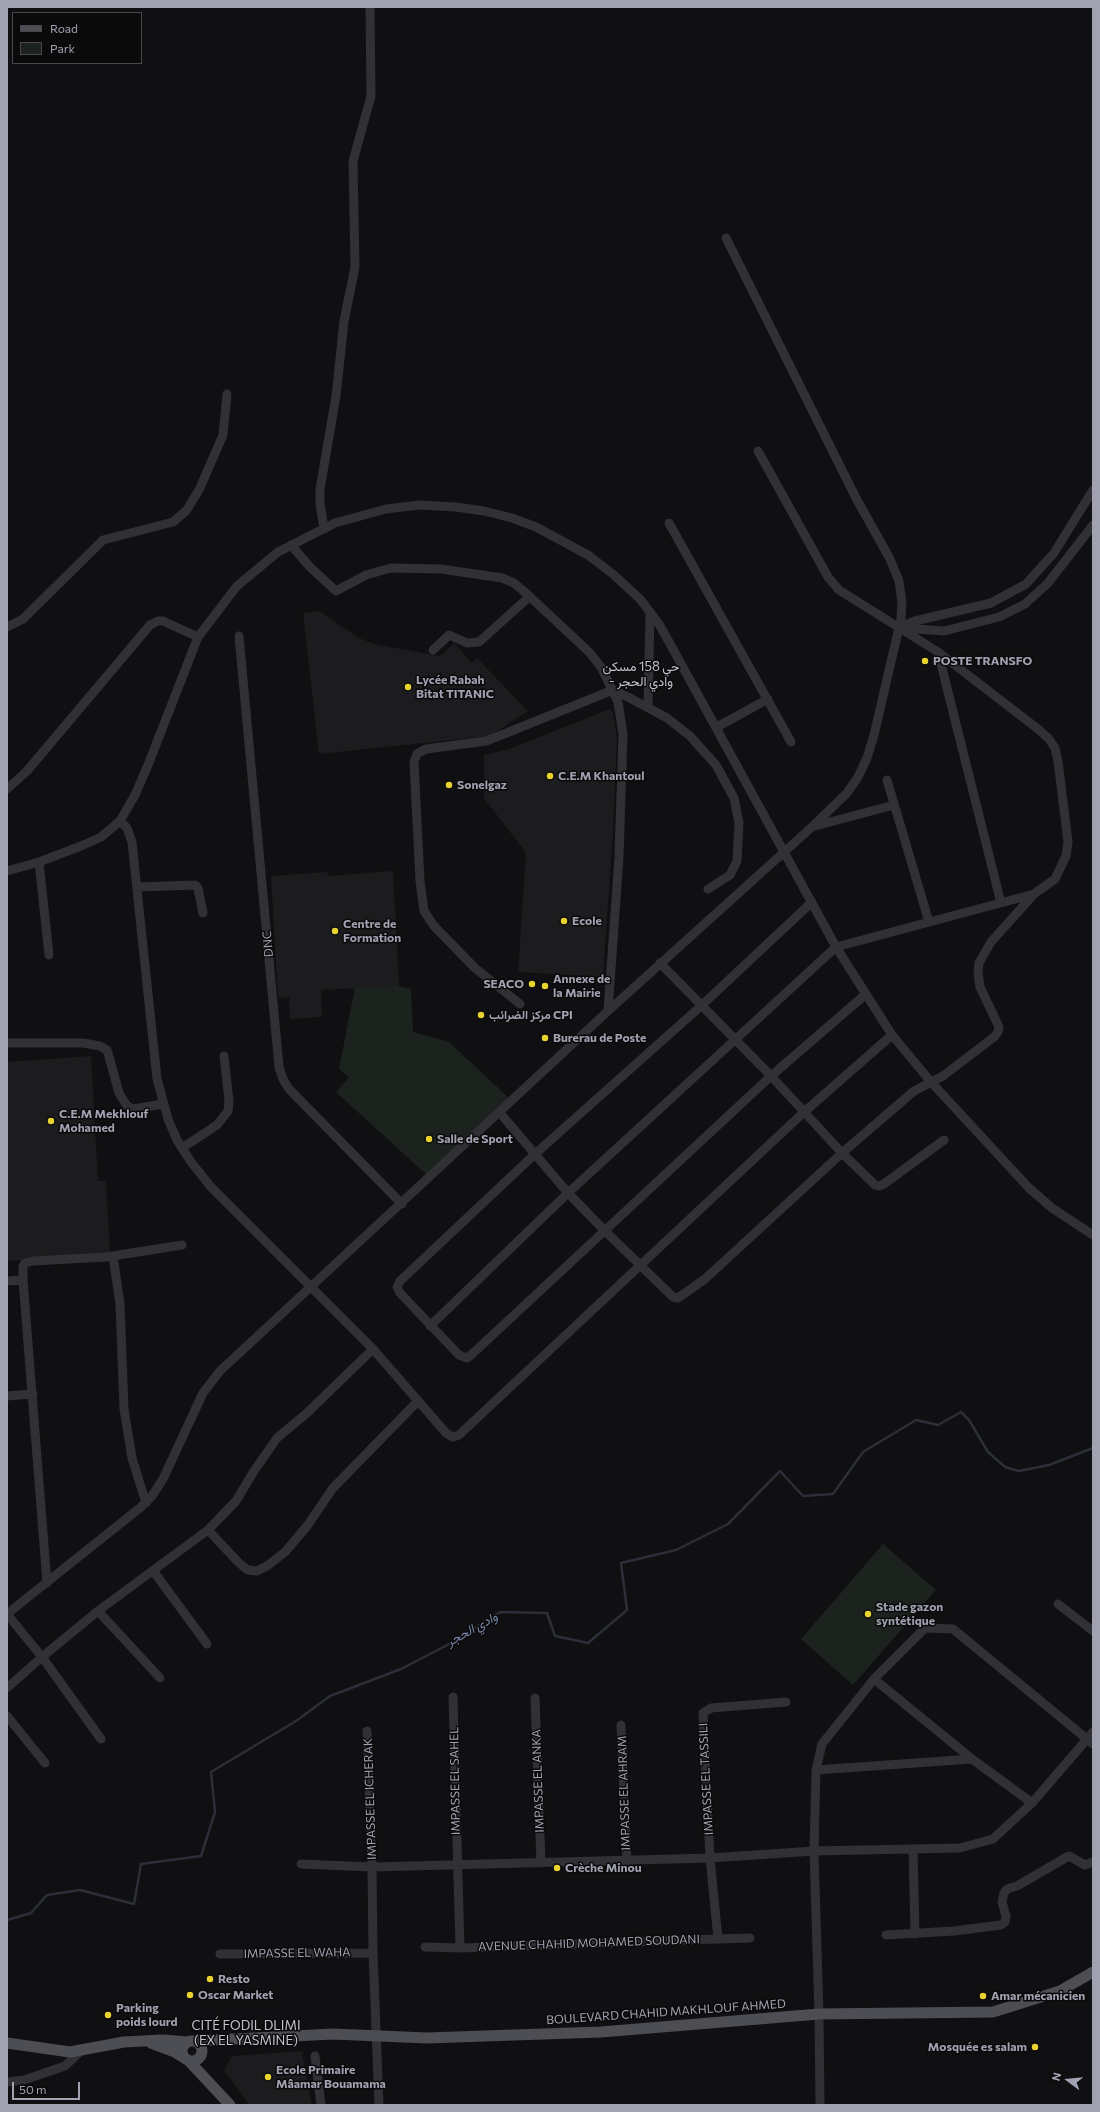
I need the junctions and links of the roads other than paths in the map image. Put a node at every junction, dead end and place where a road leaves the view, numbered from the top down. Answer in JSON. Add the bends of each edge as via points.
{"nodes":[{"id":1,"x":370,"y":7,"type":"edge"},
{"id":2,"x":726,"y":238,"type":"dead end"},
{"id":3,"x":227,"y":394,"type":"dead end"},
{"id":4,"x":758,"y":451,"type":"dead end"},
{"id":5,"x":1093,"y":490,"type":"edge"},
{"id":6,"x":670,"y":523,"type":"dead end"},
{"id":7,"x":1093,"y":525,"type":"edge"},
{"id":8,"x":324,"y":529,"type":"junction"},
{"id":9,"x":291,"y":545,"type":"junction"},
{"id":10,"x":530,"y":597,"type":"junction"},
{"id":11,"x":650,"y":614,"type":"junction"},
{"id":12,"x":7,"y":626,"type":"edge"},
{"id":13,"x":898,"y":628,"type":"junction"},
{"id":14,"x":239,"y":636,"type":"dead end"},
{"id":15,"x":198,"y":638,"type":"junction"},
{"id":16,"x":433,"y":650,"type":"dead end"},
{"id":17,"x":938,"y":652,"type":"junction"},
{"id":18,"x":613,"y":690,"type":"junction"},
{"id":19,"x":768,"y":699,"type":"junction"},
{"id":20,"x":648,"y":707,"type":"junction"},
{"id":21,"x":717,"y":727,"type":"junction"},
{"id":22,"x":791,"y":742,"type":"dead end"},
{"id":23,"x":887,"y":780,"type":"dead end"},
{"id":24,"x":7,"y":789,"type":"edge"},
{"id":25,"x":894,"y":805,"type":"junction"},
{"id":26,"x":120,"y":821,"type":"junction"},
{"id":27,"x":813,"y":826,"type":"junction"},
{"id":28,"x":785,"y":850,"type":"junction"},
{"id":29,"x":39,"y":862,"type":"junction"},
{"id":30,"x":7,"y":871,"type":"edge"},
{"id":31,"x":138,"y":887,"type":"junction"},
{"id":32,"x":708,"y":888,"type":"dead end"},
{"id":33,"x":1034,"y":894,"type":"junction"},
{"id":34,"x":812,"y":902,"type":"junction"},
{"id":35,"x":1001,"y":903,"type":"junction"},
{"id":36,"x":203,"y":913,"type":"dead end"},
{"id":37,"x":929,"y":922,"type":"junction"},
{"id":38,"x":836,"y":947,"type":"junction"},
{"id":39,"x":49,"y":955,"type":"dead end"},
{"id":40,"x":660,"y":963,"type":"junction"},
{"id":41,"x":866,"y":994,"type":"junction"},
{"id":42,"x":520,"y":1004,"type":"dead end"},
{"id":43,"x":701,"y":1006,"type":"junction"},
{"id":44,"x":608,"y":1011,"type":"junction"},
{"id":45,"x":892,"y":1035,"type":"junction"},
{"id":46,"x":734,"y":1041,"type":"junction"},
{"id":47,"x":7,"y":1043,"type":"edge"},
{"id":48,"x":224,"y":1056,"type":"dead end"},
{"id":49,"x":771,"y":1076,"type":"junction"},
{"id":50,"x":931,"y":1082,"type":"junction"},
{"id":51,"x":163,"y":1104,"type":"junction"},
{"id":52,"x":500,"y":1113,"type":"junction"},
{"id":53,"x":803,"y":1113,"type":"junction"},
{"id":54,"x":944,"y":1140,"type":"dead end"},
{"id":55,"x":182,"y":1148,"type":"junction"},
{"id":56,"x":842,"y":1153,"type":"junction"},
{"id":57,"x":535,"y":1154,"type":"junction"},
{"id":58,"x":568,"y":1193,"type":"junction"},
{"id":59,"x":402,"y":1204,"type":"junction"},
{"id":60,"x":604,"y":1230,"type":"junction"},
{"id":61,"x":1093,"y":1236,"type":"edge"},
{"id":62,"x":182,"y":1245,"type":"dead end"},
{"id":63,"x":113,"y":1256,"type":"junction"},
{"id":64,"x":641,"y":1267,"type":"junction"},
{"id":65,"x":23,"y":1280,"type":"junction"},
{"id":66,"x":7,"y":1281,"type":"edge"},
{"id":67,"x":312,"y":1288,"type":"junction"},
{"id":68,"x":430,"y":1326,"type":"junction"},
{"id":69,"x":373,"y":1349,"type":"junction"},
{"id":70,"x":33,"y":1394,"type":"junction"},
{"id":71,"x":7,"y":1396,"type":"edge"},
{"id":72,"x":418,"y":1401,"type":"junction"},
{"id":73,"x":146,"y":1503,"type":"junction"},
{"id":74,"x":208,"y":1530,"type":"junction"},
{"id":75,"x":154,"y":1572,"type":"junction"},
{"id":76,"x":47,"y":1583,"type":"junction"},
{"id":77,"x":1058,"y":1604,"type":"dead end"},
{"id":78,"x":98,"y":1612,"type":"junction"},
{"id":79,"x":7,"y":1614,"type":"edge"},
{"id":80,"x":1093,"y":1631,"type":"edge"},
{"id":81,"x":207,"y":1644,"type":"dead end"},
{"id":82,"x":42,"y":1657,"type":"junction"},
{"id":83,"x":160,"y":1678,"type":"dead end"},
{"id":84,"x":874,"y":1679,"type":"junction"},
{"id":85,"x":7,"y":1688,"type":"edge"},
{"id":86,"x":453,"y":1697,"type":"dead end"},
{"id":87,"x":535,"y":1698,"type":"dead end"},
{"id":88,"x":786,"y":1702,"type":"dead end"},
{"id":89,"x":7,"y":1716,"type":"edge"},
{"id":90,"x":621,"y":1724,"type":"dead end"},
{"id":91,"x":367,"y":1731,"type":"dead end"},
{"id":92,"x":1091,"y":1738,"type":"edge"},
{"id":93,"x":101,"y":1739,"type":"dead end"},
{"id":94,"x":972,"y":1759,"type":"junction"},
{"id":95,"x":45,"y":1763,"type":"dead end"},
{"id":96,"x":816,"y":1770,"type":"junction"},
{"id":97,"x":1032,"y":1804,"type":"junction"},
{"id":98,"x":913,"y":1849,"type":"junction"},
{"id":99,"x":814,"y":1851,"type":"junction"},
{"id":100,"x":710,"y":1858,"type":"junction"},
{"id":101,"x":627,"y":1861,"type":"junction"},
{"id":102,"x":1093,"y":1862,"type":"edge"},
{"id":103,"x":541,"y":1863,"type":"junction"},
{"id":104,"x":301,"y":1864,"type":"dead end"},
{"id":105,"x":457,"y":1866,"type":"junction"},
{"id":106,"x":372,"y":1867,"type":"junction"},
{"id":107,"x":915,"y":1934,"type":"junction"},
{"id":108,"x":886,"y":1935,"type":"dead end"},
{"id":109,"x":750,"y":1938,"type":"dead end"},
{"id":110,"x":718,"y":1939,"type":"junction"},
{"id":111,"x":424,"y":1947,"type":"dead end"},
{"id":112,"x":460,"y":1948,"type":"junction"},
{"id":113,"x":373,"y":1953,"type":"junction"},
{"id":114,"x":220,"y":1954,"type":"dead end"},
{"id":115,"x":1093,"y":1972,"type":"edge"},
{"id":116,"x":819,"y":2014,"type":"junction"},
{"id":117,"x":378,"y":2035,"type":"junction"},
{"id":118,"x":233,"y":2040,"type":"junction"},
{"id":119,"x":139,"y":2041,"type":"junction"},
{"id":120,"x":191,"y":2042,"type":"junction"},
{"id":121,"x":7,"y":2043,"type":"edge"},
{"id":122,"x":83,"y":2049,"type":"junction"},
{"id":123,"x":201,"y":2055,"type":"junction"},
{"id":124,"x":316,"y":2056,"type":"dead end"},
{"id":125,"x":187,"y":2059,"type":"junction"},
{"id":126,"x":7,"y":2082,"type":"edge"},
{"id":127,"x":220,"y":2093,"type":"junction"},
{"id":128,"x":230,"y":2105,"type":"edge"},
{"id":129,"x":321,"y":2105,"type":"edge"},
{"id":130,"x":379,"y":2105,"type":"edge"},
{"id":131,"x":820,"y":2105,"type":"edge"}],
"edges":[{"from":1,"to":8,"type":"street","via":[[370,96],[353,161],[355,267],[344,321],[336,396],[320,489]]},
{"from":2,"to":13,"type":"street","via":[[856,498],[890,559],[901,594],[902,611]]},
{"from":3,"to":12,"type":"street","via":[[223,435],[200,490],[186,511],[173,522],[103,540],[23,619]]},
{"from":4,"to":13,"type":"street","via":[[833,584],[844,594]]},
{"from":5,"to":13,"type":"street","via":[[1054,553],[1026,584],[991,603],[915,621]]},
{"from":6,"to":19,"type":"street"},
{"from":7,"to":13,"type":"street","via":[[1048,583],[1025,604],[999,617],[944,631]]},
{"from":8,"to":9,"type":"street"},
{"from":8,"to":11,"type":"street","via":[[358,516],[419,505],[484,511],[536,527],[588,555],[640,599]]},
{"from":9,"to":10,"type":"street","via":[[336,591],[378,570],[411,568],[493,575],[514,583]]},
{"from":9,"to":15,"type":"street","via":[[255,569],[237,586]]},
{"from":10,"to":16,"type":"street","via":[[479,642],[468,643],[449,635]]},
{"from":10,"to":18,"type":"street","via":[[589,652],[601,667]]},
{"from":11,"to":20,"type":"street"},
{"from":11,"to":21,"type":"street","via":[[674,650]]},
{"from":13,"to":17,"type":"street"},
{"from":13,"to":27,"type":"street","via":[[867,758],[847,793]]},
{"from":14,"to":59,"type":"street","name":"DNC","via":[[279,1067],[289,1089]]},
{"from":15,"to":24,"type":"street","via":[[163,621],[150,625],[27,771]]},
{"from":15,"to":26,"type":"street","via":[[148,765]]},
{"from":17,"to":33,"type":"street","via":[[1038,729],[1054,748],[1068,842],[1066,856],[1055,880]]},
{"from":17,"to":35,"type":"street"},
{"from":18,"to":20,"type":"street"},
{"from":18,"to":42,"type":"street","via":[[499,736],[472,743],[426,749],[415,758],[420,881],[425,914],[474,968]]},
{"from":18,"to":44,"type":"street","via":[[622,721],[623,746],[619,857]]},
{"from":19,"to":21,"type":"street"},
{"from":19,"to":22,"type":"street"},
{"from":20,"to":32,"type":"street","via":[[690,736],[708,753],[734,798],[739,823],[736,861],[730,874]]},
{"from":21,"to":28,"type":"street"},
{"from":23,"to":25,"type":"street"},
{"from":25,"to":27,"type":"street"},
{"from":25,"to":37,"type":"street"},
{"from":26,"to":29,"type":"street","via":[[101,837]]},
{"from":26,"to":31,"type":"street","via":[[127,828],[132,842]]},
{"from":27,"to":28,"type":"street"},
{"from":28,"to":34,"type":"street"},
{"from":28,"to":40,"type":"street"},
{"from":29,"to":30,"type":"street"},
{"from":29,"to":39,"type":"street"},
{"from":31,"to":36,"type":"street","via":[[195,885],[198,888]]},
{"from":31,"to":51,"type":"street","via":[[157,1079]]},
{"from":33,"to":35,"type":"street"},
{"from":33,"to":50,"type":"street","via":[[991,942],[979,963],[978,980],[998,1023],[998,1032],[943,1076]]},
{"from":34,"to":38,"type":"street"},
{"from":34,"to":43,"type":"street"},
{"from":35,"to":37,"type":"street"},
{"from":37,"to":38,"type":"street"},
{"from":38,"to":41,"type":"street"},
{"from":38,"to":46,"type":"street"},
{"from":40,"to":43,"type":"street"},
{"from":40,"to":44,"type":"street"},
{"from":41,"to":45,"type":"street"},
{"from":41,"to":49,"type":"street"},
{"from":43,"to":46,"type":"street"},
{"from":43,"to":57,"type":"street"},
{"from":44,"to":52,"type":"street"},
{"from":45,"to":50,"type":"street"},
{"from":45,"to":53,"type":"street"},
{"from":46,"to":49,"type":"street"},
{"from":46,"to":58,"type":"street"},
{"from":47,"to":51,"type":"street","via":[[83,1043],[104,1048],[108,1052],[120,1093],[127,1106],[133,1109]]},
{"from":48,"to":55,"type":"street","via":[[228,1111],[217,1125]]},
{"from":49,"to":53,"type":"street"},
{"from":49,"to":60,"type":"street"},
{"from":50,"to":56,"type":"street","via":[[914,1091]]},
{"from":50,"to":61,"type":"street","via":[[1029,1188],[1052,1208]]},
{"from":51,"to":55,"type":"street"},
{"from":52,"to":57,"type":"street"},
{"from":52,"to":59,"type":"street"},
{"from":53,"to":56,"type":"street"},
{"from":53,"to":64,"type":"street"},
{"from":54,"to":56,"type":"street","via":[[879,1186]]},
{"from":55,"to":67,"type":"street","via":[[211,1187]]},
{"from":56,"to":64,"type":"street","via":[[705,1279],[682,1297],[673,1297]]},
{"from":57,"to":58,"type":"street"},
{"from":57,"to":68,"type":"street","via":[[398,1283],[400,1292]]},
{"from":58,"to":60,"type":"street"},
{"from":58,"to":68,"type":"street"},
{"from":59,"to":67,"type":"street"},
{"from":60,"to":64,"type":"street"},
{"from":60,"to":68,"type":"street","via":[[467,1358],[459,1355]]},
{"from":62,"to":63,"type":"street"},
{"from":63,"to":65,"type":"street","via":[[28,1262],[23,1266]]},
{"from":63,"to":73,"type":"street","via":[[120,1304],[124,1409],[132,1458]]},
{"from":64,"to":72,"type":"street","via":[[457,1436],[453,1437],[446,1433]]},
{"from":65,"to":66,"type":"street"},
{"from":65,"to":70,"type":"street"},
{"from":67,"to":69,"type":"street"},
{"from":67,"to":73,"type":"street","via":[[211,1382],[197,1405],[163,1480]]},
{"from":69,"to":72,"type":"street"},
{"from":69,"to":74,"type":"street","via":[[307,1413],[277,1438],[236,1501]]},
{"from":70,"to":71,"type":"street"},
{"from":70,"to":76,"type":"street"},
{"from":72,"to":74,"type":"street","via":[[333,1488],[285,1552],[267,1566],[255,1572],[244,1568]]},
{"from":73,"to":76,"type":"street"},
{"from":74,"to":75,"type":"street"},
{"from":75,"to":78,"type":"street"},
{"from":75,"to":81,"type":"street"},
{"from":76,"to":79,"type":"street"},
{"from":77,"to":80,"type":"street"},
{"from":78,"to":82,"type":"street"},
{"from":78,"to":83,"type":"street"},
{"from":79,"to":82,"type":"street"},
{"from":82,"to":85,"type":"street"},
{"from":82,"to":93,"type":"street"},
{"from":84,"to":92,"type":"street","via":[[925,1628],[953,1630]]},
{"from":84,"to":94,"type":"street"},
{"from":84,"to":96,"type":"street","via":[[822,1744]]},
{"from":86,"to":105,"type":"street","name":"IMPASSE EL SAHEL"},
{"from":87,"to":103,"type":"street","name":"IMPASSE EL ANKA"},
{"from":88,"to":100,"type":"street","name":"IMPASSE EL TASSILI","via":[[711,1708],[703,1713]]},
{"from":89,"to":95,"type":"street"},
{"from":90,"to":101,"type":"street","name":"IMPASSE EL AHRAM"},
{"from":91,"to":106,"type":"street","name":"IMPASSE EL ICHERAK"},
{"from":92,"to":97,"type":"street"},
{"from":94,"to":96,"type":"street"},
{"from":94,"to":97,"type":"street"},
{"from":96,"to":99,"type":"street"},
{"from":97,"to":98,"type":"street","via":[[993,1839],[960,1848]]},
{"from":98,"to":99,"type":"street"},
{"from":98,"to":107,"type":"street"},
{"from":99,"to":100,"type":"street"},
{"from":99,"to":116,"type":"street"},
{"from":100,"to":101,"type":"street"},
{"from":100,"to":110,"type":"street","name":"AVENUE CHAHID MOHAMED SOUDANI"},
{"from":101,"to":103,"type":"street"},
{"from":102,"to":107,"type":"street","via":[[1085,1865],[1069,1856],[1017,1886],[1007,1889],[1002,1902],[1005,1922],[1001,1925]]},
{"from":103,"to":105,"type":"street"},
{"from":104,"to":106,"type":"street"},
{"from":105,"to":106,"type":"street"},
{"from":105,"to":112,"type":"street"},
{"from":106,"to":113,"type":"street","name":"IMPASSE EL ICHERAK"},
{"from":107,"to":108,"type":"street"},
{"from":109,"to":110,"type":"street","name":"AVENUE CHAHID MOHAMED SOUDANI"},
{"from":110,"to":112,"type":"street","name":"AVENUE CHAHID MOHAMED SOUDANI"},
{"from":111,"to":112,"type":"street","name":"AVENUE CHAHID MOHAMED SOUDANI"},
{"from":113,"to":114,"type":"street","name":"IMPASSE EL WAHA"},
{"from":113,"to":117,"type":"street","name":"IMPASSE EL ICHERAK"},
{"from":115,"to":116,"type":"main road","name":"BOULEVARD CHAHID MAKHLOUF AHMED","via":[[1060,1991],[993,2012]]},
{"from":116,"to":117,"type":"main road","name":"BOULEVARD CHAHID MAKHLOUF AHMED","via":[[601,2032],[427,2038]]},
{"from":116,"to":131,"type":"street"},
{"from":117,"to":118,"type":"main road","name":"BOULEVARD CHAHID MAKHLOUF AHMED","via":[[333,2034]]},
{"from":117,"to":130,"type":"street","name":"IMPASSE EL ICHERAK"},
{"from":118,"to":120,"type":"main road","name":"BOULEVARD CHAHID MAKHLOUF AHMED"},
{"from":118,"to":123,"type":"main road","name":"BOULEVARD CHAHID MAKHLOUF AHMED"},
{"from":119,"to":120,"type":"main road","name":"BOULEVARD CHAHID MAKHLOUF AHMED"},
{"from":119,"to":122,"type":"main road","name":"BOULEVARD CHAHID MAKHLOUF AHMED"},
{"from":119,"to":125,"type":"main road","via":[[164,2047]]},
{"from":120,"to":123,"type":"main road","via":[[201,2047]]},
{"from":120,"to":125,"type":"main road","via":[[184,2046],[182,2051]]},
{"from":121,"to":122,"type":"main road","name":"BOULEVARD CHAHID MAKHLOUF AHMED","via":[[57,2051]]},
{"from":122,"to":126,"type":"street","via":[[65,2066],[24,2080]]},
{"from":123,"to":125,"type":"main road","via":[[197,2060]]},
{"from":123,"to":127,"type":"main road"},
{"from":124,"to":129,"type":"street"},
{"from":125,"to":127,"type":"main road"},
{"from":127,"to":128,"type":"main road"}]}
